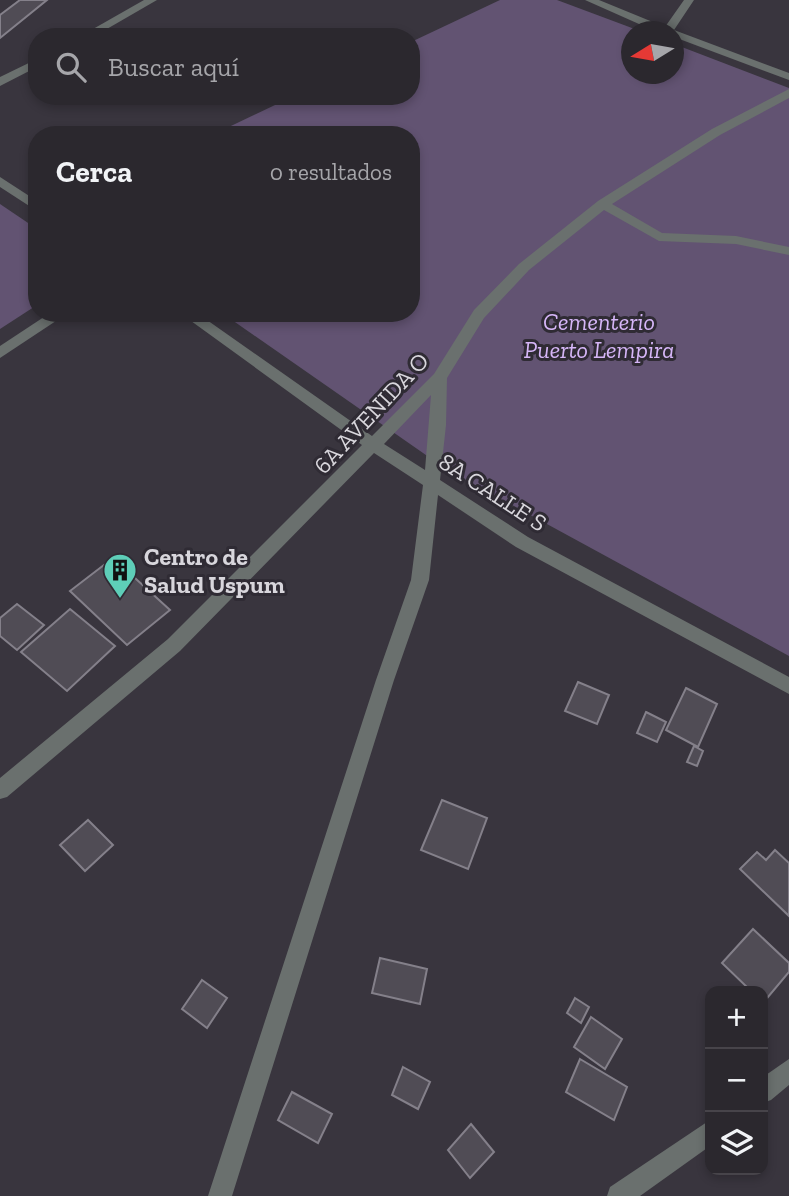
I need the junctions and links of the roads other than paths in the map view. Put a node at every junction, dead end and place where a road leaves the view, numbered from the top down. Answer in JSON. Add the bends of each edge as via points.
{"nodes":[{"id":1,"x":152,"y":0,"type":"edge"},
{"id":2,"x":590,"y":0,"type":"edge"},
{"id":3,"x":689,"y":0,"type":"edge"},
{"id":4,"x":641,"y":21,"type":"edge"},
{"id":5,"x":675,"y":21,"type":"edge"},
{"id":6,"x":101,"y":28,"type":"edge"},
{"id":7,"x":684,"y":37,"type":"edge"},
{"id":8,"x":28,"y":67,"type":"edge"},
{"id":9,"x":789,"y":77,"type":"edge"},
{"id":10,"x":0,"y":82,"type":"edge"},
{"id":11,"x":789,"y":93,"type":"edge"},
{"id":12,"x":0,"y":181,"type":"edge"},
{"id":13,"x":28,"y":200,"type":"edge"},
{"id":14,"x":603,"y":204,"type":"junction"},
{"id":15,"x":789,"y":251,"type":"edge"},
{"id":16,"x":47,"y":322,"type":"edge"},
{"id":17,"x":200,"y":322,"type":"edge"},
{"id":18,"x":0,"y":353,"type":"edge"},
{"id":19,"x":439,"y":378,"type":"junction"},
{"id":20,"x":374,"y":445,"type":"junction"},
{"id":21,"x":432,"y":483,"type":"junction"},
{"id":22,"x":789,"y":686,"type":"edge"},
{"id":23,"x":0,"y":790,"type":"edge"},
{"id":24,"x":789,"y":1070,"type":"edge"},
{"id":25,"x":768,"y":1088,"type":"edge"},
{"id":26,"x":705,"y":1136,"type":"edge"},
{"id":27,"x":220,"y":1196,"type":"edge"},
{"id":28,"x":619,"y":1196,"type":"edge"}],
"edges":[{"from":1,"to":6,"type":"street"},
{"from":2,"to":4,"type":"street"},
{"from":3,"to":5,"type":"street"},
{"from":7,"to":9,"type":"street"},
{"from":8,"to":10,"type":"street"},
{"from":11,"to":14,"type":"street","name":"6A AVENIDA O","via":[[716,132]]},
{"from":12,"to":13,"type":"street"},
{"from":14,"to":15,"type":"street","via":[[659,237],[736,240]]},
{"from":14,"to":19,"type":"street","name":"6A AVENIDA O","via":[[492,297]]},
{"from":16,"to":18,"type":"street"},
{"from":17,"to":20,"type":"street","name":"8A CALLE S"},
{"from":19,"to":20,"type":"street","name":"6A AVENIDA O"},
{"from":19,"to":21,"type":"street"},
{"from":20,"to":21,"type":"street","name":"8A CALLE S"},
{"from":20,"to":23,"type":"street","name":"6A AVENIDA O","via":[[174,645]]},
{"from":21,"to":22,"type":"street","name":"8A CALLE S","via":[[522,542]]},
{"from":21,"to":27,"type":"street","via":[[420,580]]},
{"from":24,"to":25,"type":"street"},
{"from":26,"to":28,"type":"street"}]}
